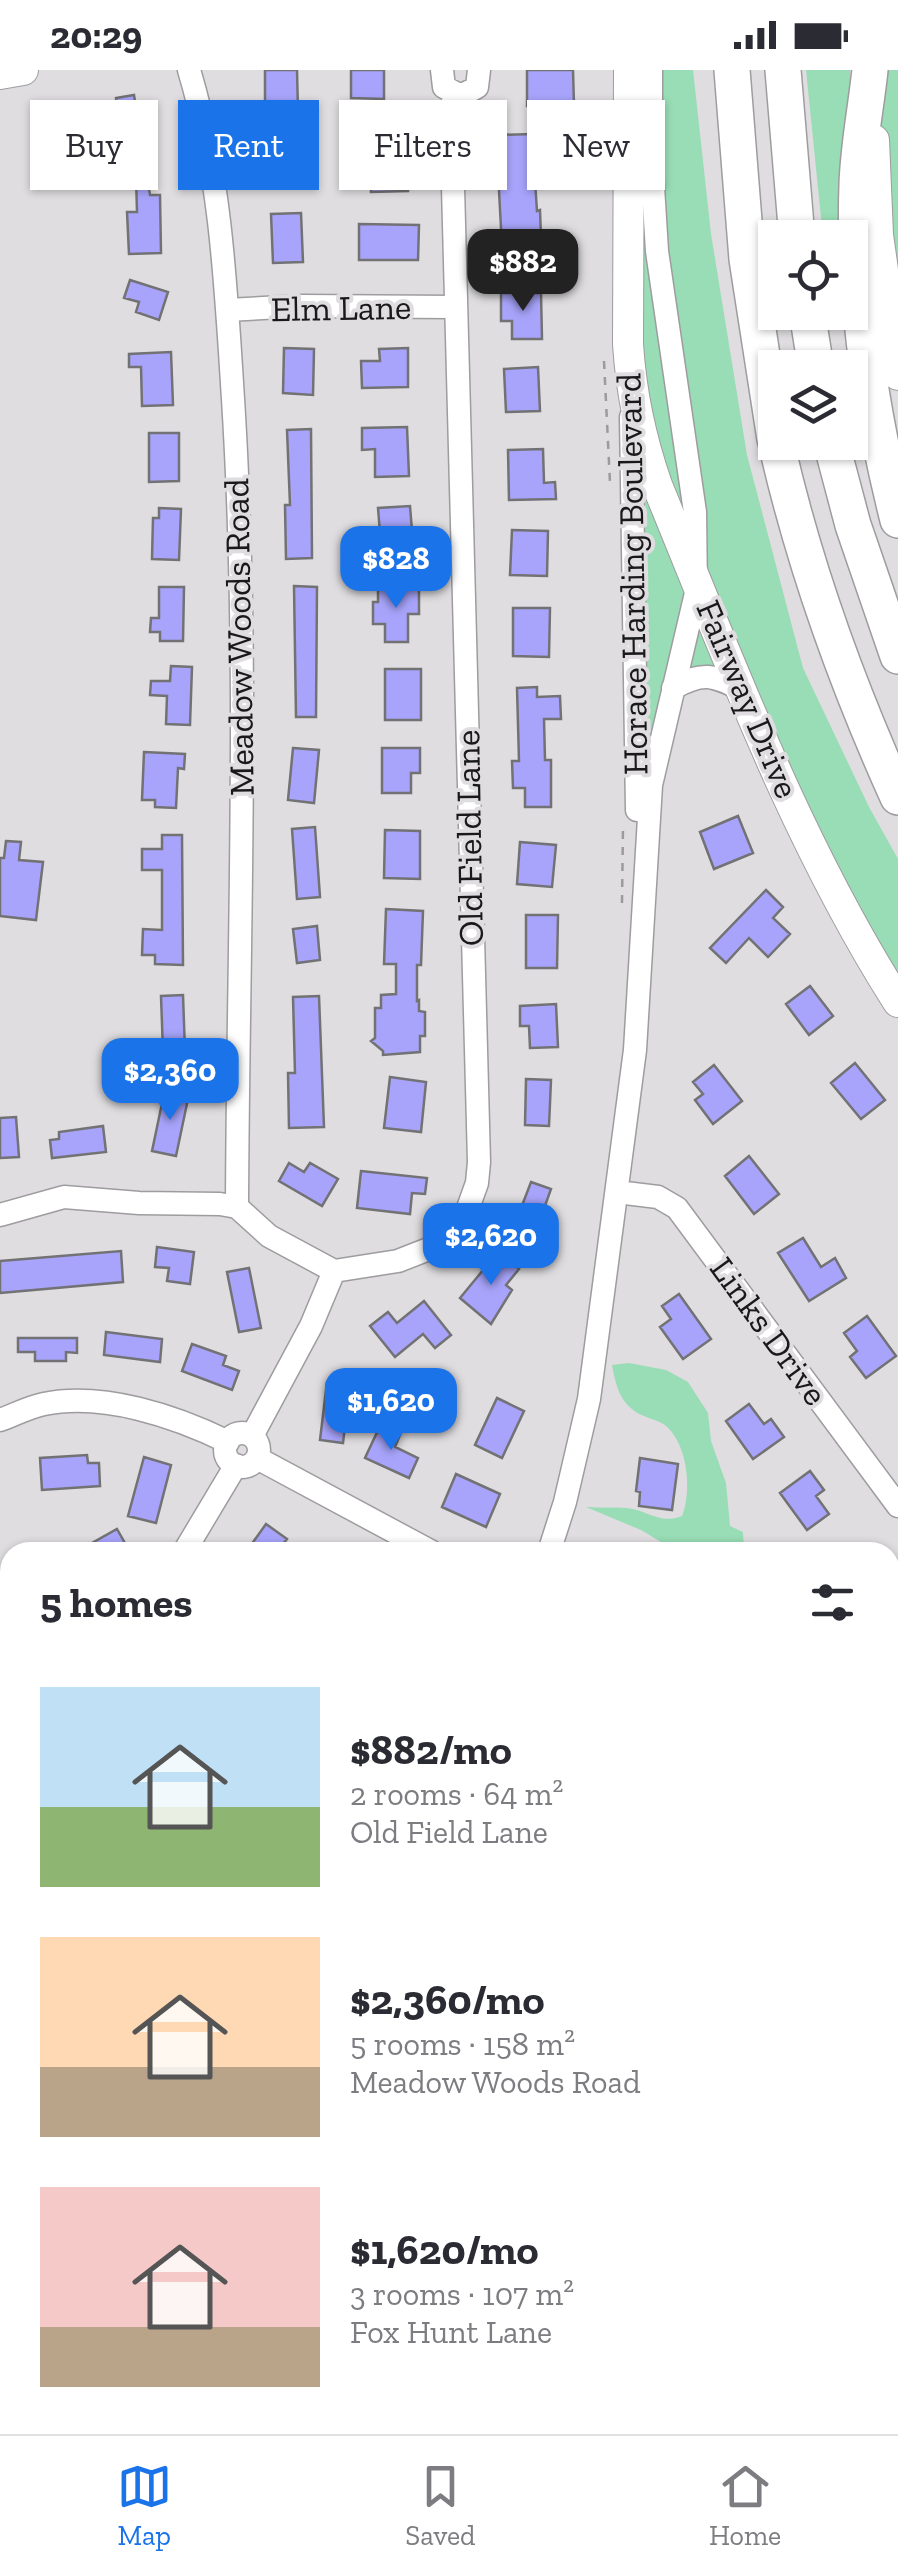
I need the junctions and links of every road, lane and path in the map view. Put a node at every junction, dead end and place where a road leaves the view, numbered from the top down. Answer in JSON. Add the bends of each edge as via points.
{"nodes":[{"id":1,"x":23,"y":70,"type":"edge"},
{"id":2,"x":190,"y":70,"type":"edge"},
{"id":3,"x":442,"y":70,"type":"edge"},
{"id":4,"x":479,"y":70,"type":"edge"},
{"id":5,"x":629,"y":70,"type":"edge"},
{"id":6,"x":651,"y":70,"type":"edge"},
{"id":7,"x":732,"y":70,"type":"edge"},
{"id":8,"x":783,"y":70,"type":"edge"},
{"id":9,"x":872,"y":70,"type":"edge"},
{"id":10,"x":0,"y":74,"type":"edge"},
{"id":11,"x":454,"y":96,"type":"junction"},
{"id":12,"x":796,"y":220,"type":"edge"},
{"id":13,"x":454,"y":307,"type":"junction"},
{"id":14,"x":227,"y":310,"type":"junction"},
{"id":15,"x":761,"y":350,"type":"edge"},
{"id":16,"x":898,"y":375,"type":"edge"},
{"id":17,"x":631,"y":382,"type":"junction"},
{"id":18,"x":780,"y":460,"type":"edge"},
{"id":19,"x":836,"y":460,"type":"edge"},
{"id":20,"x":898,"y":520,"type":"edge"},
{"id":21,"x":696,"y":578,"type":"junction"},
{"id":22,"x":898,"y":656,"type":"edge"},
{"id":23,"x":673,"y":688,"type":"junction"},
{"id":24,"x":743,"y":690,"type":"junction"},
{"id":25,"x":898,"y":797,"type":"edge"},
{"id":26,"x":642,"y":898,"type":"junction"},
{"id":27,"x":898,"y":1002,"type":"edge"},
{"id":28,"x":617,"y":1192,"type":"junction"},
{"id":29,"x":237,"y":1208,"type":"junction"},
{"id":30,"x":0,"y":1215,"type":"edge"},
{"id":31,"x":334,"y":1270,"type":"junction"},
{"id":32,"x":0,"y":1420,"type":"edge"},
{"id":33,"x":248,"y":1453,"type":"junction"},
{"id":34,"x":898,"y":1506,"type":"edge"},
{"id":35,"x":190,"y":1542,"type":"edge"},
{"id":36,"x":413,"y":1542,"type":"edge"},
{"id":37,"x":551,"y":1542,"type":"edge"}],
"edges":[{"from":1,"to":10,"type":"main road"},
{"from":2,"to":14,"type":"street","name":"Meadow Woods Road","via":[[212,169]]},
{"from":3,"to":11,"type":"street","name":"Old Field Lane","via":[[444,87]]},
{"from":4,"to":11,"type":"street","via":[[473,92]]},
{"from":5,"to":17,"type":"main road","name":"Horace Harding Boulevard"},
{"from":6,"to":21,"type":"street","name":"Horace Harding Boulevard","via":[[657,251],[694,499]]},
{"from":7,"to":15,"type":"highway"},
{"from":8,"to":12,"type":"highway"},
{"from":9,"to":16,"type":"main road","via":[[878,235]]},
{"from":9,"to":20,"type":"highway","via":[[857,184],[861,291],[872,403]]},
{"from":11,"to":13,"type":"street","name":"Old Field Lane"},
{"from":13,"to":14,"type":"street","name":"Elm Lane"},
{"from":13,"to":31,"type":"street","name":"Old Field Lane","via":[[479,1171],[462,1221],[439,1245],[398,1261]]},
{"from":14,"to":29,"type":"street","name":"Meadow Woods Road","via":[[244,732]]},
{"from":17,"to":21,"type":"main road","name":"Fairway Drive","via":[[651,466]]},
{"from":17,"to":26,"type":"street","name":"Horace Harding Boulevard"},
{"from":18,"to":25,"type":"highway","via":[[828,628]]},
{"from":19,"to":22,"type":"highway"},
{"from":21,"to":23,"type":"street","name":"Horace Harding Boulevard"},
{"from":21,"to":24,"type":"main road","name":"Fairway Drive"},
{"from":23,"to":24,"type":"street","via":[[702,676]]},
{"from":23,"to":26,"type":"street","name":"Horace Harding Boulevard","via":[[651,785]]},
{"from":24,"to":27,"type":"main road","name":"Fairway Drive","via":[[824,871]]},
{"from":26,"to":28,"type":"street","name":"Horace Harding Boulevard"},
{"from":28,"to":34,"type":"street","name":"Links Drive","via":[[658,1197],[677,1208]]},
{"from":28,"to":37,"type":"street","name":"Horace Harding Boulevard","via":[[588,1398]]},
{"from":29,"to":30,"type":"street","via":[[139,1203]]},
{"from":29,"to":31,"type":"street","via":[[269,1236]]},
{"from":31,"to":33,"type":"street"},
{"from":32,"to":33,"type":"street","via":[[68,1401],[109,1404],[228,1442],[236,1434]]},
{"from":33,"to":35,"type":"street"},
{"from":33,"to":36,"type":"street"}]}
